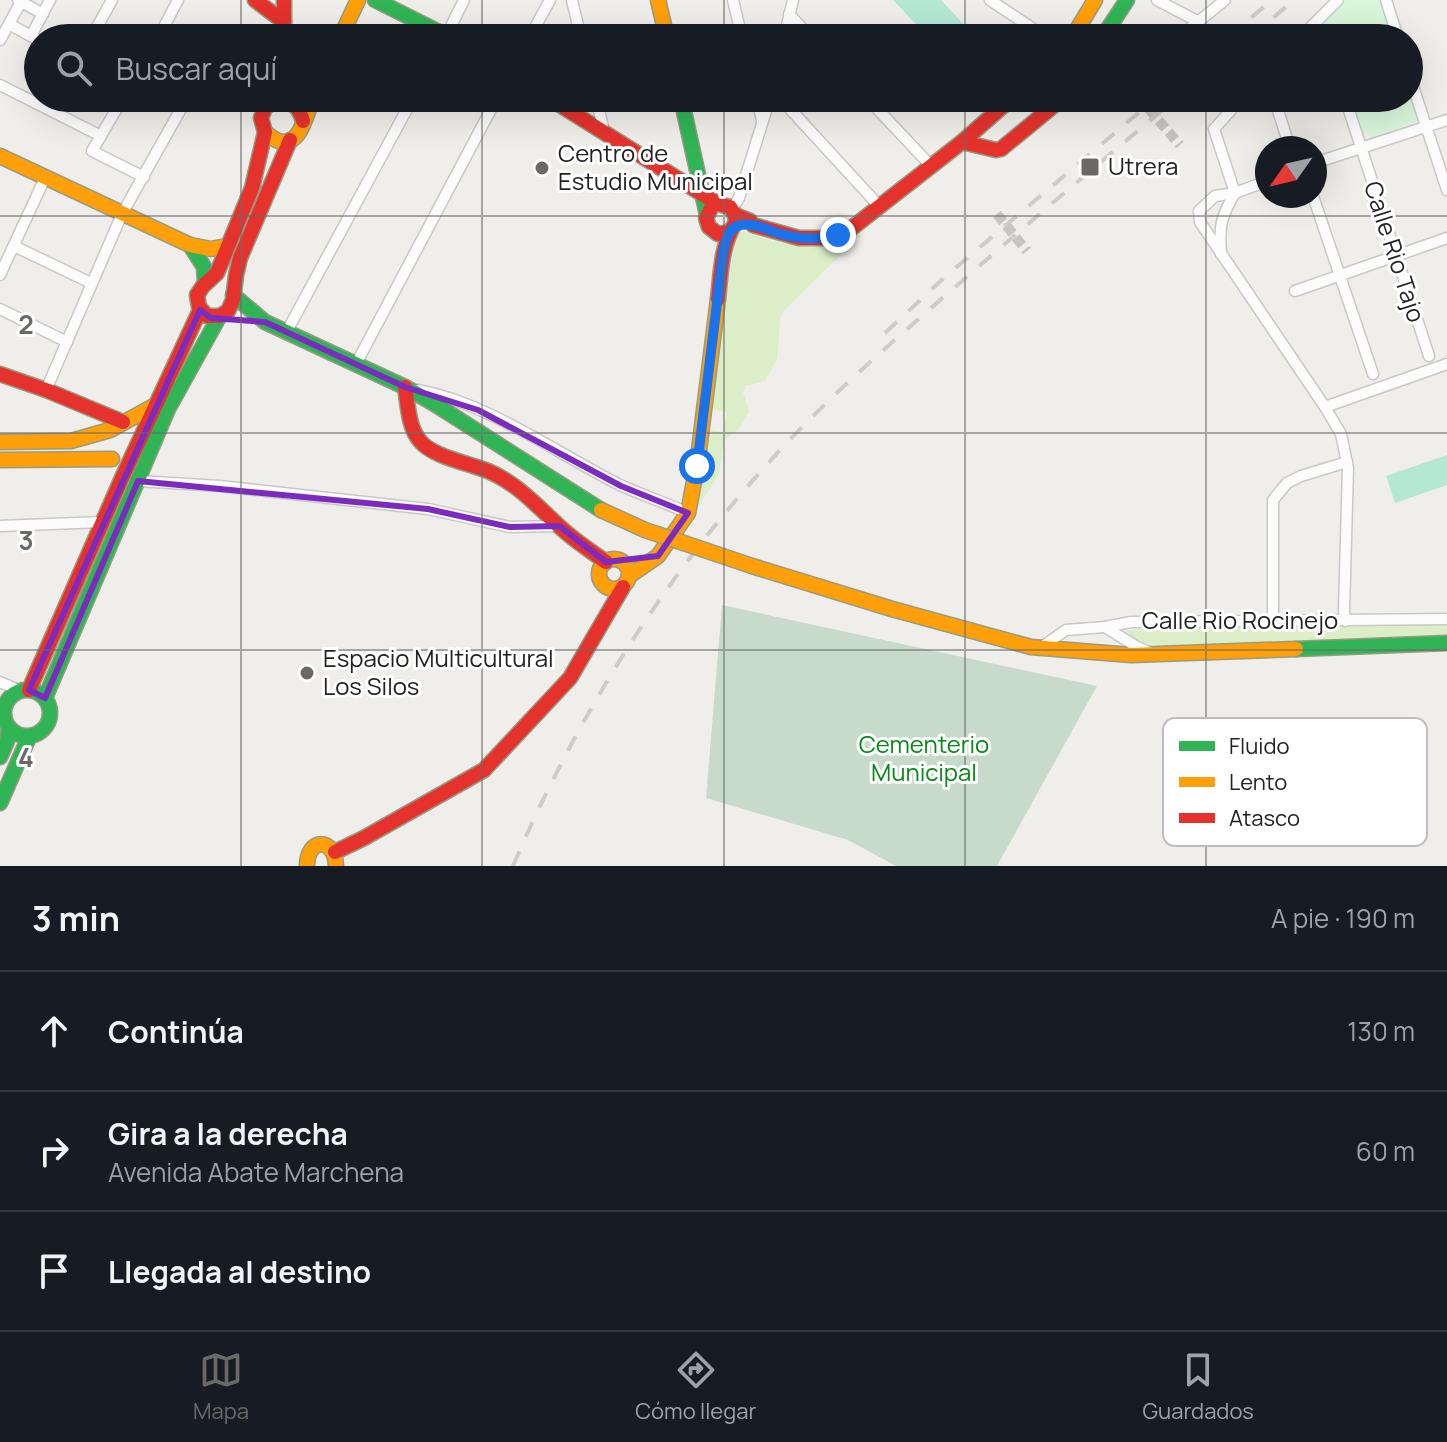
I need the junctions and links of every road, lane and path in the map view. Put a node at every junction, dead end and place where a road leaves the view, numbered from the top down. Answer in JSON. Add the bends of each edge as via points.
{"nodes":[{"id":1,"x":50,"y":0,"type":"edge"},
{"id":2,"x":112,"y":0,"type":"edge"},
{"id":3,"x":178,"y":0,"type":"edge"},
{"id":4,"x":255,"y":0,"type":"edge"},
{"id":5,"x":284,"y":0,"type":"edge"},
{"id":6,"x":358,"y":0,"type":"edge"},
{"id":7,"x":375,"y":0,"type":"edge"},
{"id":8,"x":464,"y":0,"type":"edge"},
{"id":9,"x":550,"y":0,"type":"edge"},
{"id":10,"x":572,"y":0,"type":"edge"},
{"id":11,"x":733,"y":0,"type":"edge"},
{"id":12,"x":793,"y":0,"type":"edge"},
{"id":13,"x":990,"y":0,"type":"edge"},
{"id":14,"x":1095,"y":0,"type":"edge"},
{"id":15,"x":1127,"y":0,"type":"edge"},
{"id":16,"x":1157,"y":0,"type":"edge"},
{"id":17,"x":1225,"y":0,"type":"edge"},
{"id":18,"x":1338,"y":0,"type":"edge"},
{"id":19,"x":1386,"y":0,"type":"edge"},
{"id":20,"x":20,"y":1,"type":"edge"},
{"id":21,"x":661,"y":1,"type":"edge"},
{"id":22,"x":43,"y":14,"type":"junction"},
{"id":23,"x":789,"y":14,"type":"junction"},
{"id":24,"x":284,"y":22,"type":"joint"},
{"id":25,"x":1199,"y":22,"type":"junction"},
{"id":26,"x":9,"y":24,"type":"junction"},
{"id":27,"x":39,"y":24,"type":"edge"},
{"id":28,"x":99,"y":24,"type":"edge"},
{"id":29,"x":165,"y":24,"type":"edge"},
{"id":30,"x":347,"y":24,"type":"edge"},
{"id":31,"x":422,"y":24,"type":"edge"},
{"id":32,"x":454,"y":24,"type":"edge"},
{"id":33,"x":537,"y":24,"type":"edge"},
{"id":34,"x":578,"y":24,"type":"edge"},
{"id":35,"x":665,"y":24,"type":"edge"},
{"id":36,"x":739,"y":24,"type":"edge"},
{"id":37,"x":787,"y":24,"type":"edge"},
{"id":38,"x":798,"y":24,"type":"edge"},
{"id":39,"x":1026,"y":24,"type":"edge"},
{"id":40,"x":1080,"y":24,"type":"edge"},
{"id":41,"x":1111,"y":24,"type":"edge"},
{"id":42,"x":1196,"y":24,"type":"edge"},
{"id":43,"x":1314,"y":24,"type":"edge"},
{"id":44,"x":1394,"y":24,"type":"edge"},
{"id":45,"x":24,"y":32,"type":"edge"},
{"id":46,"x":0,"y":40,"type":"edge"},
{"id":47,"x":0,"y":85,"type":"edge"},
{"id":48,"x":24,"y":97,"type":"edge"},
{"id":49,"x":53,"y":112,"type":"edge"},
{"id":50,"x":115,"y":112,"type":"edge"},
{"id":51,"x":179,"y":112,"type":"edge"},
{"id":52,"x":264,"y":112,"type":"edge"},
{"id":53,"x":301,"y":112,"type":"edge"},
{"id":54,"x":307,"y":112,"type":"edge"},
{"id":55,"x":405,"y":112,"type":"edge"},
{"id":56,"x":490,"y":112,"type":"edge"},
{"id":57,"x":572,"y":112,"type":"edge"},
{"id":58,"x":599,"y":112,"type":"edge"},
{"id":59,"x":684,"y":112,"type":"edge"},
{"id":60,"x":760,"y":112,"type":"edge"},
{"id":61,"x":766,"y":112,"type":"edge"},
{"id":62,"x":793,"y":112,"type":"edge"},
{"id":63,"x":880,"y":112,"type":"edge"},
{"id":64,"x":997,"y":112,"type":"edge"},
{"id":65,"x":1046,"y":112,"type":"edge"},
{"id":66,"x":1229,"y":112,"type":"edge"},
{"id":67,"x":1278,"y":112,"type":"edge"},
{"id":68,"x":1349,"y":112,"type":"edge"},
{"id":69,"x":1421,"y":112,"type":"edge"},
{"id":70,"x":1447,"y":120,"type":"edge"},
{"id":71,"x":303,"y":121,"type":"junction"},
{"id":72,"x":763,"y":123,"type":"junction"},
{"id":73,"x":984,"y":124,"type":"junction"},
{"id":74,"x":1426,"y":127,"type":"junction"},
{"id":75,"x":604,"y":131,"type":"junction"},
{"id":76,"x":265,"y":132,"type":"junction"},
{"id":77,"x":101,"y":136,"type":"junction"},
{"id":78,"x":1286,"y":136,"type":"edge"},
{"id":79,"x":290,"y":140,"type":"junction"},
{"id":80,"x":962,"y":142,"type":"junction"},
{"id":81,"x":985,"y":147,"type":"junction"},
{"id":82,"x":1361,"y":148,"type":"junction"},
{"id":83,"x":0,"y":156,"type":"edge"},
{"id":84,"x":1327,"y":159,"type":"edge"},
{"id":85,"x":931,"y":166,"type":"junction"},
{"id":86,"x":144,"y":177,"type":"junction"},
{"id":87,"x":45,"y":178,"type":"junction"},
{"id":88,"x":1255,"y":186,"type":"edge"},
{"id":89,"x":1447,"y":190,"type":"edge"},
{"id":90,"x":702,"y":193,"type":"junction"},
{"id":91,"x":1235,"y":193,"type":"junction"},
{"id":92,"x":880,"y":207,"type":"junction"},
{"id":93,"x":1317,"y":208,"type":"edge"},
{"id":94,"x":122,"y":214,"type":"junction"},
{"id":95,"x":730,"y":217,"type":"junction"},
{"id":96,"x":708,"y":221,"type":"junction"},
{"id":97,"x":1447,"y":238,"type":"edge"},
{"id":98,"x":190,"y":245,"type":"junction"},
{"id":99,"x":14,"y":246,"type":"junction"},
{"id":100,"x":227,"y":246,"type":"junction"},
{"id":101,"x":1221,"y":254,"type":"junction"},
{"id":102,"x":1396,"y":255,"type":"junction"},
{"id":103,"x":722,"y":262,"type":"junction"},
{"id":104,"x":0,"y":275,"type":"edge"},
{"id":105,"x":1339,"y":276,"type":"junction"},
{"id":106,"x":208,"y":282,"type":"junction"},
{"id":107,"x":91,"y":283,"type":"junction"},
{"id":108,"x":1295,"y":291,"type":"dead end"},
{"id":109,"x":233,"y":293,"type":"junction"},
{"id":110,"x":0,"y":309,"type":"edge"},
{"id":111,"x":200,"y":310,"type":"junction"},
{"id":112,"x":222,"y":316,"type":"junction"},
{"id":113,"x":265,"y":322,"type":"junction"},
{"id":114,"x":286,"y":333,"type":"junction"},
{"id":115,"x":67,"y":342,"type":"junction"},
{"id":116,"x":1429,"y":356,"type":"dead end"},
{"id":117,"x":356,"y":364,"type":"junction"},
{"id":118,"x":1447,"y":364,"type":"edge"},
{"id":119,"x":0,"y":374,"type":"edge"},
{"id":120,"x":1373,"y":374,"type":"dead end"},
{"id":121,"x":405,"y":387,"type":"junction"},
{"id":122,"x":46,"y":390,"type":"junction"},
{"id":123,"x":154,"y":406,"type":"junction"},
{"id":124,"x":1325,"y":407,"type":"junction"},
{"id":125,"x":117,"y":426,"type":"junction"},
{"id":126,"x":0,"y":442,"type":"edge"},
{"id":127,"x":112,"y":459,"type":"junction"},
{"id":128,"x":0,"y":460,"type":"edge"},
{"id":129,"x":1347,"y":462,"type":"junction"},
{"id":130,"x":122,"y":478,"type":"junction"},
{"id":131,"x":138,"y":481,"type":"junction"},
{"id":132,"x":688,"y":513,"type":"junction"},
{"id":133,"x":102,"y":522,"type":"junction"},
{"id":134,"x":0,"y":526,"type":"edge"},
{"id":135,"x":562,"y":529,"type":"junction"},
{"id":136,"x":658,"y":556,"type":"junction"},
{"id":137,"x":621,"y":561,"type":"junction"},
{"id":138,"x":602,"y":573,"type":"junction"},
{"id":139,"x":626,"y":582,"type":"junction"},
{"id":140,"x":1447,"y":619,"type":"edge"},
{"id":141,"x":1273,"y":621,"type":"junction"},
{"id":142,"x":1345,"y":621,"type":"junction"},
{"id":143,"x":599,"y":627,"type":"junction"},
{"id":144,"x":1105,"y":627,"type":"junction"},
{"id":145,"x":1447,"y":643,"type":"edge"},
{"id":146,"x":1040,"y":648,"type":"junction"},
{"id":147,"x":1154,"y":654,"type":"junction"},
{"id":148,"x":0,"y":682,"type":"edge"},
{"id":149,"x":25,"y":690,"type":"junction"},
{"id":150,"x":45,"y":698,"type":"junction"},
{"id":151,"x":5,"y":723,"type":"edge"},
{"id":152,"x":29,"y":737,"type":"junction"},
{"id":153,"x":0,"y":757,"type":"edge"},
{"id":154,"x":0,"y":803,"type":"edge"},
{"id":155,"x":336,"y":859,"type":"edge"},
{"id":156,"x":306,"y":866,"type":"edge"}],
"edges":[{"from":1,"to":22,"type":"street"},
{"from":2,"to":28,"type":"street"},
{"from":3,"to":29,"type":"street"},
{"from":4,"to":24,"type":"street"},
{"from":5,"to":24,"type":"street"},
{"from":6,"to":30,"type":"street"},
{"from":7,"to":31,"type":"street"},
{"from":8,"to":32,"type":"street"},
{"from":9,"to":33,"type":"street"},
{"from":10,"to":34,"type":"street"},
{"from":11,"to":36,"type":"street"},
{"from":12,"to":23,"type":"street"},
{"from":13,"to":39,"type":"street"},
{"from":14,"to":40,"type":"street"},
{"from":15,"to":41,"type":"street"},
{"from":16,"to":25,"type":"street"},
{"from":17,"to":25,"type":"street"},
{"from":18,"to":43,"type":"street"},
{"from":19,"to":44,"type":"street"},
{"from":20,"to":22,"type":"street"},
{"from":20,"to":26,"type":"street"},
{"from":21,"to":35,"type":"street"},
{"from":22,"to":27,"type":"street"},
{"from":23,"to":37,"type":"street"},
{"from":23,"to":38,"type":"street"},
{"from":25,"to":42,"type":"street"},
{"from":26,"to":45,"type":"street"},
{"from":26,"to":46,"type":"street"},
{"from":47,"to":48,"type":"street"},
{"from":49,"to":77,"type":"street"},
{"from":50,"to":77,"type":"street"},
{"from":51,"to":86,"type":"street"},
{"from":52,"to":76,"type":"street"},
{"from":53,"to":71,"type":"street"},
{"from":54,"to":71,"type":"street"},
{"from":55,"to":114,"type":"street"},
{"from":56,"to":117,"type":"street"},
{"from":57,"to":75,"type":"street"},
{"from":58,"to":75,"type":"street"},
{"from":59,"to":90,"type":"street"},
{"from":60,"to":72,"type":"street"},
{"from":61,"to":72,"type":"street"},
{"from":62,"to":92,"type":"street"},
{"from":63,"to":85,"type":"street"},
{"from":64,"to":73,"type":"street"},
{"from":65,"to":81,"type":"street","via":[[1001,149]]},
{"from":66,"to":91,"type":"street","via":[[1214,129]]},
{"from":67,"to":78,"type":"street"},
{"from":68,"to":82,"type":"street","name":"Calle Rio Tajo"},
{"from":69,"to":74,"type":"street"},
{"from":70,"to":74,"type":"street"},
{"from":71,"to":79,"type":"street","via":[[300,133]]},
{"from":72,"to":95,"type":"street"},
{"from":73,"to":80,"type":"street"},
{"from":73,"to":81,"type":"street","via":[[979,136]]},
{"from":74,"to":82,"type":"street"},
{"from":74,"to":89,"type":"street"},
{"from":75,"to":90,"type":"street"},
{"from":76,"to":79,"type":"street","via":[[274,140]]},
{"from":76,"to":100,"type":"street","via":[[252,188]]},
{"from":77,"to":86,"type":"street","via":[[92,151]]},
{"from":79,"to":109,"type":"street","via":[[237,269]]},
{"from":80,"to":81,"type":"street"},
{"from":80,"to":85,"type":"street"},
{"from":82,"to":84,"type":"street"},
{"from":82,"to":102,"type":"street","name":"Calle Rio Tajo"},
{"from":83,"to":87,"type":"street"},
{"from":85,"to":92,"type":"street"},
{"from":86,"to":94,"type":"street"},
{"from":87,"to":94,"type":"street"},
{"from":87,"to":99,"type":"street"},
{"from":88,"to":91,"type":"street"},
{"from":90,"to":95,"type":"street"},
{"from":90,"to":96,"type":"street"},
{"from":91,"to":101,"type":"street","via":[[1219,230]]},
{"from":91,"to":101,"type":"street","via":[[1215,196],[1199,211],[1200,222]]},
{"from":92,"to":95,"type":"street","via":[[848,231],[824,238],[783,235]]},
{"from":93,"to":105,"type":"street"},
{"from":94,"to":98,"type":"street"},
{"from":94,"to":107,"type":"street"},
{"from":95,"to":96,"type":"street","via":[[711,208]]},
{"from":95,"to":96,"type":"street","via":[[718,234]]},
{"from":95,"to":103,"type":"street"},
{"from":96,"to":103,"type":"street"},
{"from":97,"to":102,"type":"street"},
{"from":98,"to":100,"type":"street"},
{"from":98,"to":106,"type":"street"},
{"from":99,"to":104,"type":"street"},
{"from":99,"to":107,"type":"street"},
{"from":100,"to":106,"type":"street"},
{"from":101,"to":124,"type":"street"},
{"from":102,"to":105,"type":"street"},
{"from":102,"to":116,"type":"street","name":"Calle Rio Tajo"},
{"from":103,"to":132,"type":"street"},
{"from":105,"to":108,"type":"street"},
{"from":105,"to":120,"type":"street"},
{"from":106,"to":109,"type":"street","via":[[224,283]]},
{"from":106,"to":111,"type":"street","via":[[197,297]]},
{"from":107,"to":115,"type":"street"},
{"from":109,"to":112,"type":"street","via":[[232,307]]},
{"from":109,"to":113,"type":"street"},
{"from":110,"to":115,"type":"street"},
{"from":111,"to":112,"type":"street","via":[[209,317]]},
{"from":111,"to":123,"type":"street"},
{"from":112,"to":113,"type":"street"},
{"from":112,"to":131,"type":"street","via":[[168,409]]},
{"from":113,"to":114,"type":"street"},
{"from":114,"to":117,"type":"street"},
{"from":115,"to":122,"type":"street"},
{"from":117,"to":121,"type":"street"},
{"from":118,"to":124,"type":"street"},
{"from":119,"to":122,"type":"street"},
{"from":121,"to":132,"type":"street","via":[[478,410],[621,486]]},
{"from":121,"to":135,"type":"street","via":[[413,425],[424,445],[505,480]]},
{"from":121,"to":146,"type":"street","bridge":true,"via":[[601,510],[645,530],[892,609]]},
{"from":122,"to":125,"type":"street"},
{"from":123,"to":125,"type":"street"},
{"from":123,"to":130,"type":"street"},
{"from":124,"to":129,"type":"street","via":[[1341,434]]},
{"from":125,"to":126,"type":"street","via":[[71,441]]},
{"from":125,"to":127,"type":"street","via":[[109,445]]},
{"from":127,"to":128,"type":"street"},
{"from":127,"to":130,"type":"street"},
{"from":129,"to":141,"type":"street","via":[[1287,483],[1273,500]]},
{"from":129,"to":142,"type":"street"},
{"from":130,"to":133,"type":"street"},
{"from":131,"to":135,"type":"street","via":[[428,509],[510,527]]},
{"from":131,"to":150,"type":"street"},
{"from":132,"to":136,"type":"street"},
{"from":133,"to":134,"type":"street"},
{"from":133,"to":149,"type":"street"},
{"from":135,"to":138,"type":"street"},
{"from":136,"to":137,"type":"street"},
{"from":136,"to":139,"type":"street"},
{"from":137,"to":138,"type":"street","via":[[613,559]]},
{"from":137,"to":139,"type":"street","via":[[628,568]]},
{"from":138,"to":139,"type":"street","via":[[613,590]]},
{"from":138,"to":143,"type":"street"},
{"from":139,"to":143,"type":"street"},
{"from":140,"to":142,"type":"street","name":"Calle Rio Rocinejo"},
{"from":141,"to":142,"type":"street","name":"Calle Rio Rocinejo"},
{"from":141,"to":144,"type":"street","name":"Calle Rio Rocinejo","via":[[1131,622]]},
{"from":143,"to":155,"type":"street","via":[[570,678],[484,770]]},
{"from":144,"to":146,"type":"street","name":"Calle Rio Rocinejo","via":[[1066,630]]},
{"from":144,"to":147,"type":"street"},
{"from":145,"to":147,"type":"street"},
{"from":146,"to":147,"type":"street"},
{"from":148,"to":149,"type":"street"},
{"from":149,"to":150,"type":"street"},
{"from":149,"to":151,"type":"street","via":[[6,703]]},
{"from":150,"to":152,"type":"street","via":[[51,711],[48,725]]},
{"from":151,"to":152,"type":"street"},
{"from":151,"to":153,"type":"street","via":[[7,741]]},
{"from":152,"to":154,"type":"street"},
{"from":155,"to":156,"type":"street","via":[[322,844],[306,855]]}]}
